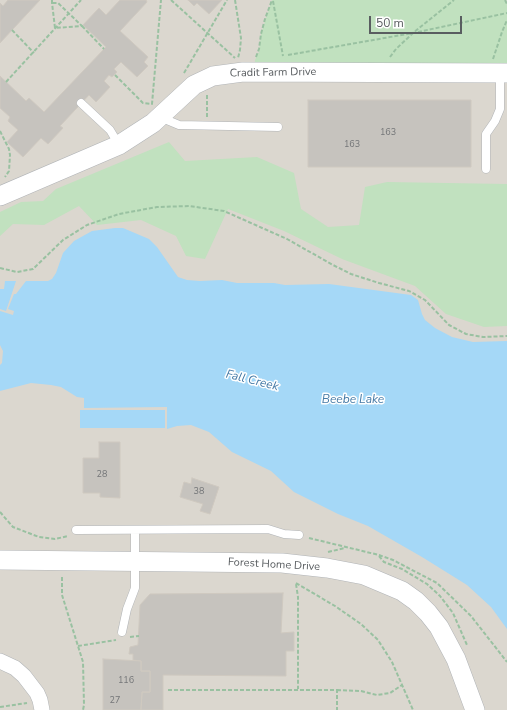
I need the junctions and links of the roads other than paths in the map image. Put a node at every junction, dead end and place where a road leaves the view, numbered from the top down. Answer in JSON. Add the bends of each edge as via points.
{"nodes":[{"id":1,"x":500,"y":69,"type":"edge"},
{"id":2,"x":80,"y":103,"type":"dead end"},
{"id":3,"x":162,"y":115,"type":"junction"},
{"id":4,"x":278,"y":127,"type":"dead end"},
{"id":5,"x":119,"y":145,"type":"junction"},
{"id":6,"x":486,"y":169,"type":"dead end"},
{"id":7,"x":1,"y":188,"type":"edge"},
{"id":8,"x":135,"y":530,"type":"junction"},
{"id":9,"x":73,"y":532,"type":"road end"},
{"id":10,"x":299,"y":535,"type":"road end"},
{"id":11,"x":0,"y":560,"type":"edge"},
{"id":12,"x":135,"y":561,"type":"junction"},
{"id":13,"x":122,"y":632,"type":"dead end"},
{"id":14,"x":0,"y":662,"type":"edge"},
{"id":15,"x":41,"y":705,"type":"edge"},
{"id":16,"x":475,"y":710,"type":"edge"}],
"edges":[{"from":1,"to":3,"type":"street","name":"Cradit Farm Drive","via":[[224,74],[194,85]]},
{"from":1,"to":6,"type":"lane","via":[[500,109],[486,134]]},
{"from":2,"to":5,"type":"lane","via":[[110,130]]},
{"from":3,"to":4,"type":"lane","via":[[175,124]]},
{"from":3,"to":5,"type":"street","name":"Cradit Farm Drive"},
{"from":5,"to":7,"type":"street","name":"Cradit Farm Drive"},
{"from":8,"to":9,"type":"lane"},
{"from":8,"to":10,"type":"lane","via":[[268,529]]},
{"from":8,"to":12,"type":"lane"},
{"from":11,"to":12,"type":"street","name":"Forest Home Drive"},
{"from":12,"to":13,"type":"lane","via":[[135,588]]},
{"from":12,"to":16,"type":"street","name":"Forest Home Drive","via":[[306,565],[347,571],[384,583],[416,601],[439,627],[456,659]]},
{"from":14,"to":15,"type":"street","via":[[15,668],[24,676],[33,686]]}]}
